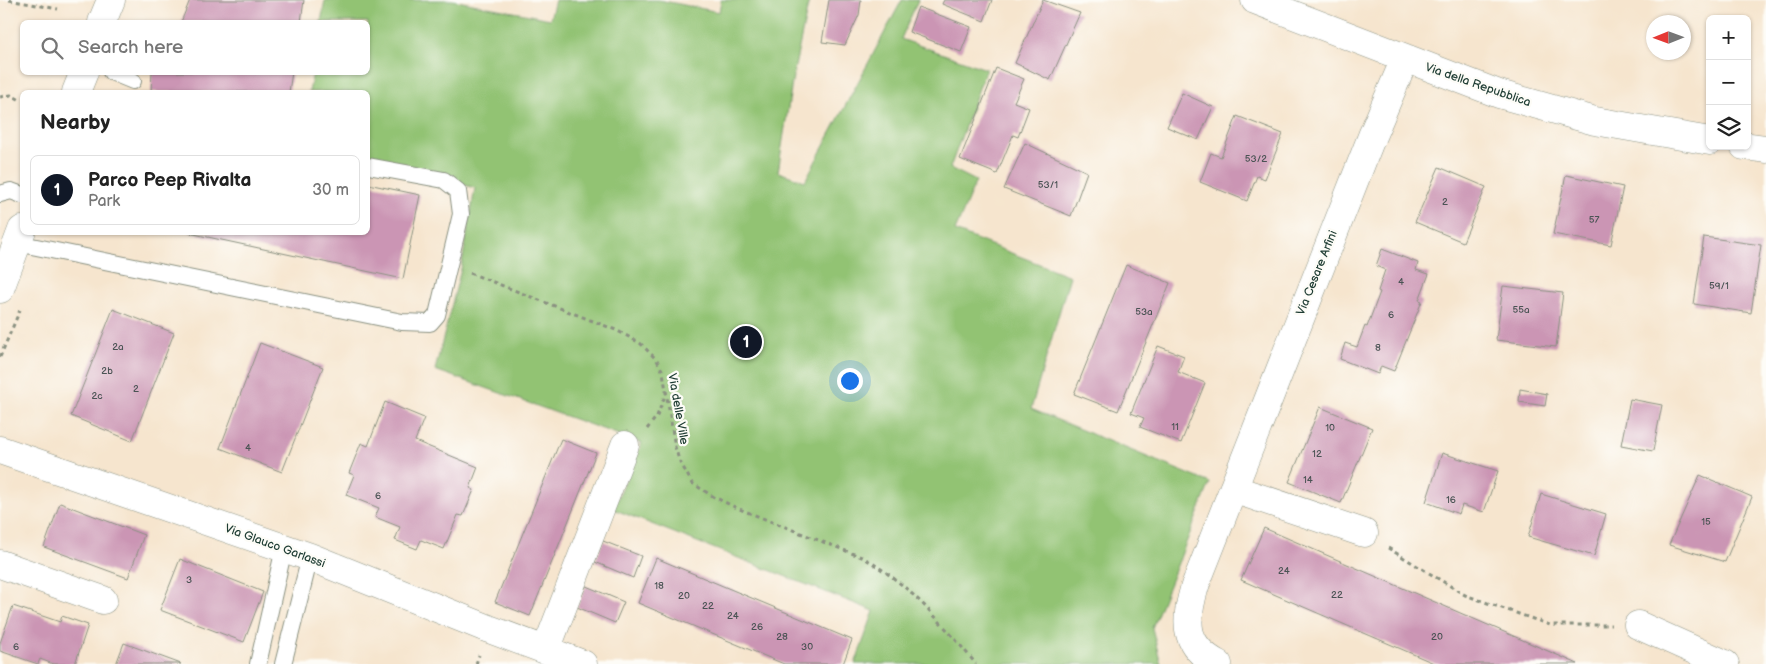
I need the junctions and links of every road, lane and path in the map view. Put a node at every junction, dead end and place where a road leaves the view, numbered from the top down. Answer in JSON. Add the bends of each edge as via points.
{"nodes":[{"id":1,"x":8,"y":0,"type":"edge"},
{"id":2,"x":110,"y":0,"type":"edge"},
{"id":3,"x":1255,"y":0,"type":"edge"},
{"id":4,"x":58,"y":10,"type":"dead end"},
{"id":5,"x":103,"y":20,"type":"edge"},
{"id":6,"x":1405,"y":59,"type":"junction"},
{"id":7,"x":83,"y":75,"type":"edge"},
{"id":8,"x":118,"y":75,"type":"edge"},
{"id":9,"x":133,"y":81,"type":"dead end"},
{"id":10,"x":77,"y":90,"type":"edge"},
{"id":11,"x":0,"y":97,"type":"edge"},
{"id":12,"x":20,"y":100,"type":"edge"},
{"id":13,"x":1706,"y":140,"type":"edge"},
{"id":14,"x":1751,"y":147,"type":"edge"},
{"id":15,"x":1766,"y":149,"type":"edge"},
{"id":16,"x":370,"y":166,"type":"edge"},
{"id":17,"x":0,"y":194,"type":"edge"},
{"id":18,"x":20,"y":194,"type":"edge"},
{"id":19,"x":20,"y":237,"type":"edge"},
{"id":20,"x":461,"y":269,"type":"dead end"},
{"id":21,"x":0,"y":289,"type":"edge"},
{"id":22,"x":666,"y":390,"type":"junction"},
{"id":23,"x":625,"y":445,"type":"joint"},
{"id":24,"x":0,"y":450,"type":"edge"},
{"id":25,"x":1232,"y":489,"type":"junction"},
{"id":26,"x":1364,"y":533,"type":"joint"},
{"id":27,"x":284,"y":548,"type":"junction"},
{"id":28,"x":310,"y":557,"type":"junction"},
{"id":29,"x":0,"y":564,"type":"edge"},
{"id":30,"x":103,"y":600,"type":"dead end"},
{"id":31,"x":1638,"y":625,"type":"joint"},
{"id":32,"x":546,"y":650,"type":"junction"},
{"id":33,"x":258,"y":664,"type":"edge"},
{"id":34,"x":284,"y":664,"type":"edge"},
{"id":35,"x":583,"y":664,"type":"edge"},
{"id":36,"x":976,"y":664,"type":"edge"},
{"id":37,"x":1218,"y":664,"type":"edge"},
{"id":38,"x":1725,"y":664,"type":"edge"}],
"edges":[{"from":1,"to":4,"type":"path"},
{"from":2,"to":5,"type":"street"},
{"from":3,"to":6,"type":"street","name":"Via della Repubblica"},
{"from":6,"to":13,"type":"street","name":"Via della Repubblica","via":[[1472,85],[1549,109],[1640,130]]},
{"from":6,"to":25,"type":"street","name":"Via Cesare Arfini"},
{"from":7,"to":10,"type":"street"},
{"from":8,"to":9,"type":"lane"},
{"from":11,"to":12,"type":"path","via":[[11,95]]},
{"from":14,"to":15,"type":"street"},
{"from":16,"to":19,"type":"lane","via":[[444,180],[458,191],[461,214],[437,315],[430,323],[402,322]]},
{"from":17,"to":18,"type":"lane","via":[[11,191]]},
{"from":19,"to":21,"type":"street"},
{"from":20,"to":22,"type":"path","name":"Via delle Ville","via":[[633,339],[657,360]]},
{"from":22,"to":23,"type":"path","via":[[657,416],[648,429],[632,444]]},
{"from":22,"to":36,"type":"path","name":"Via delle Ville","via":[[675,447],[692,483],[737,508],[864,558],[881,568],[912,592]]},
{"from":23,"to":32,"type":"street"},
{"from":24,"to":27,"type":"street","name":"Via Glauco Garlassi"},
{"from":25,"to":26,"type":"street"},
{"from":25,"to":37,"type":"street","name":"Via Cesare Arfini","via":[[1188,611],[1190,638]]},
{"from":26,"to":31,"type":"path","via":[[1465,595],[1550,625]]},
{"from":27,"to":28,"type":"street","name":"Via Glauco Garlassi"},
{"from":27,"to":33,"type":"lane"},
{"from":28,"to":32,"type":"street","name":"Via Glauco Garlassi"},
{"from":28,"to":34,"type":"lane"},
{"from":29,"to":30,"type":"street"},
{"from":31,"to":38,"type":"street"},
{"from":32,"to":35,"type":"street","name":"Via Glauco Garlassi"}]}
